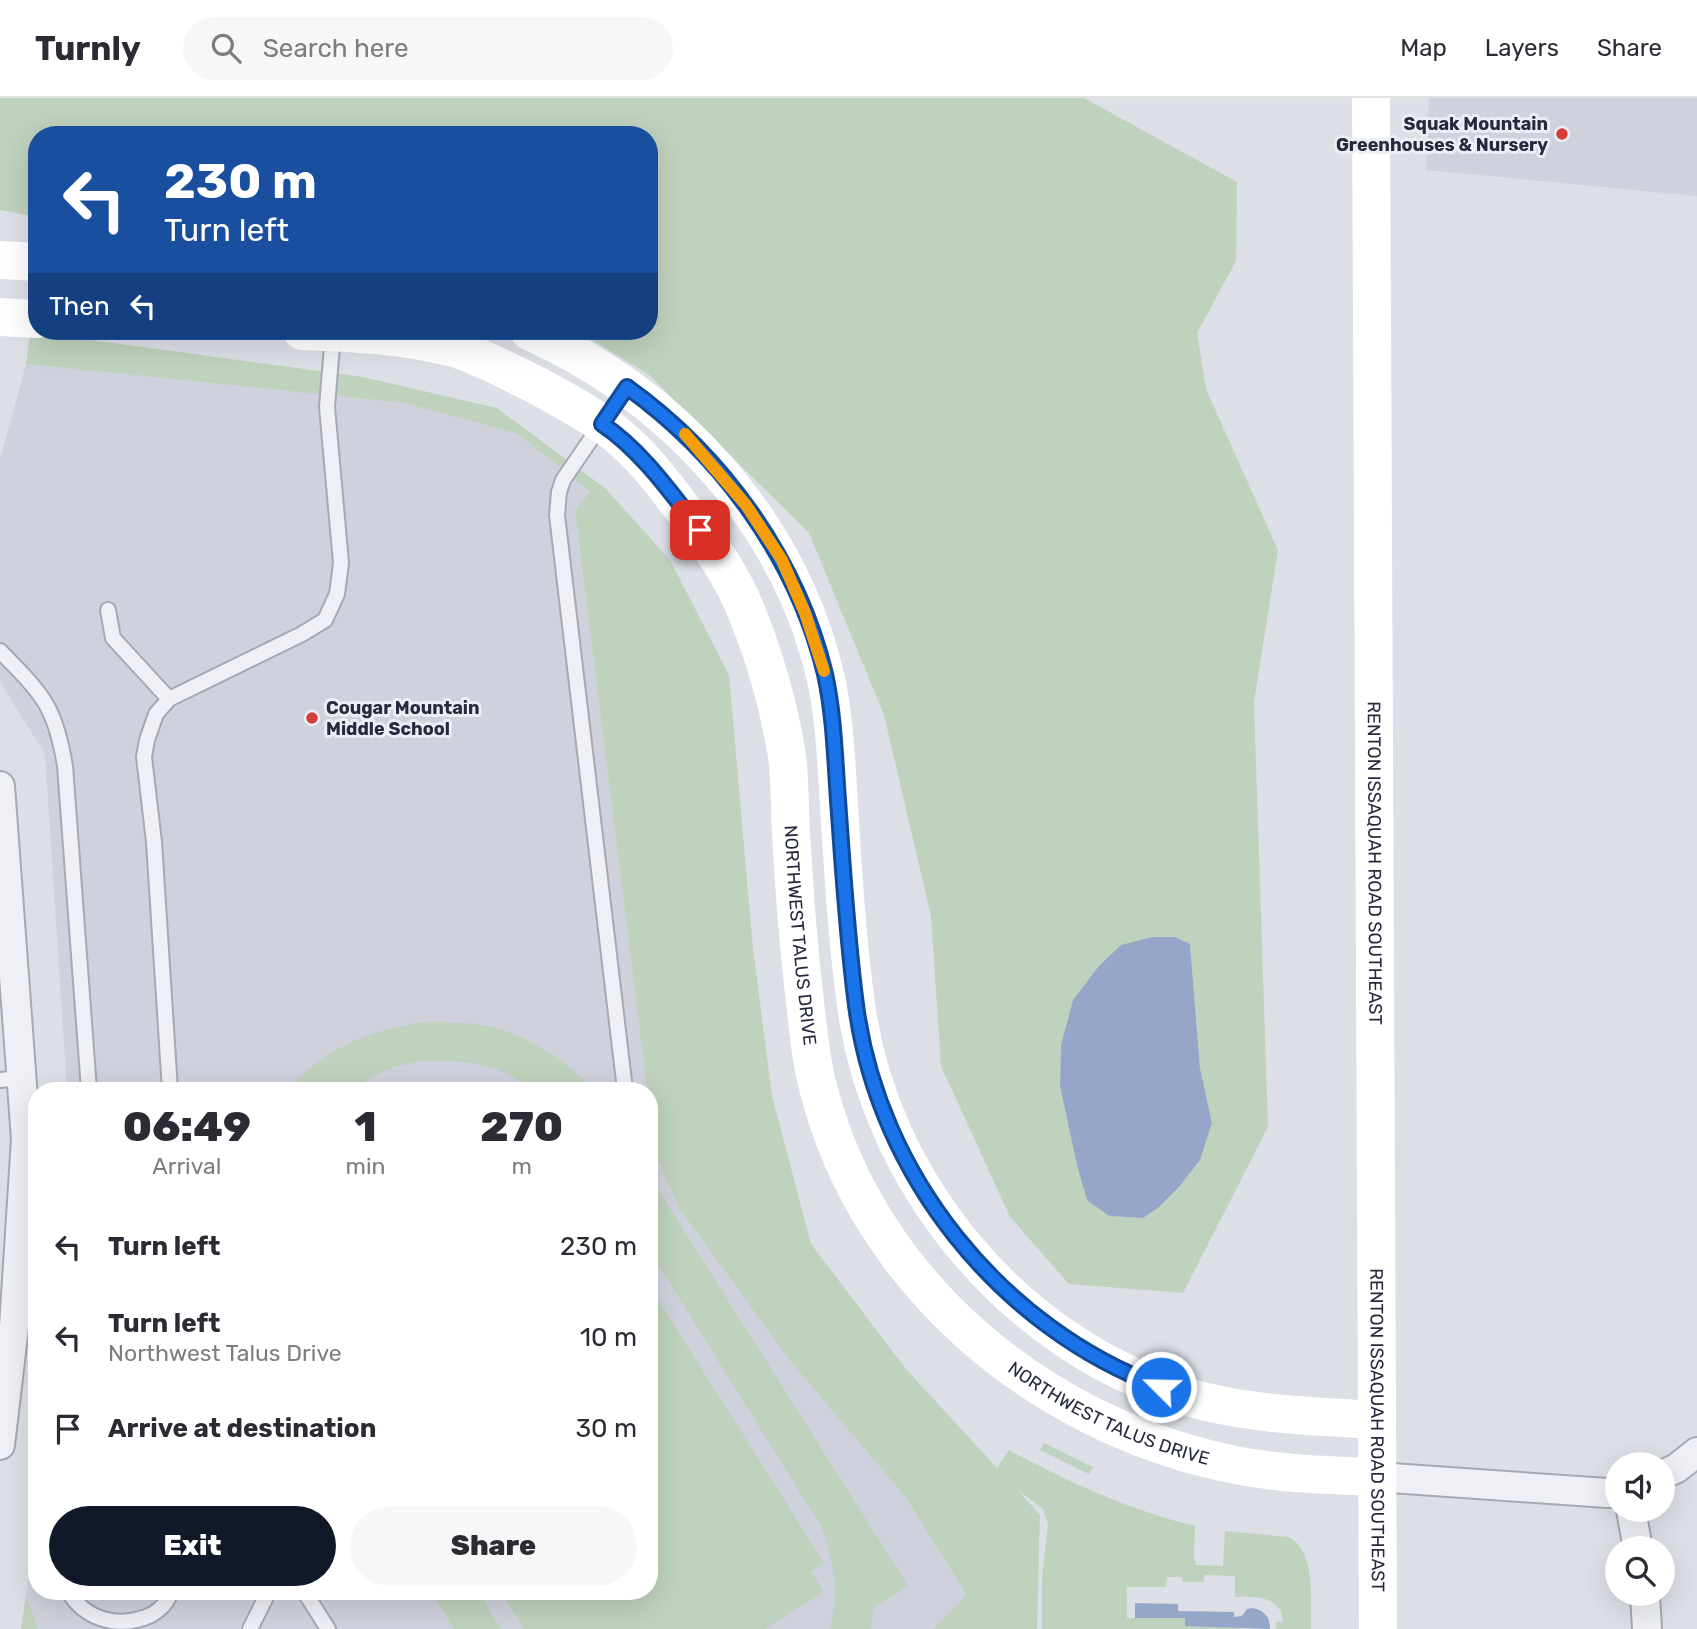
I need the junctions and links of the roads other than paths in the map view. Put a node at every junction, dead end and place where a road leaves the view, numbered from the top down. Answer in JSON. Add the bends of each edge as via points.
{"nodes":[{"id":1,"x":1371,"y":98,"type":"edge"},
{"id":2,"x":0,"y":260,"type":"edge"},
{"id":3,"x":28,"y":262,"type":"edge"},
{"id":4,"x":0,"y":317,"type":"edge"},
{"id":5,"x":28,"y":319,"type":"edge"},
{"id":6,"x":323,"y":340,"type":"edge"},
{"id":7,"x":417,"y":340,"type":"edge"},
{"id":8,"x":546,"y":340,"type":"edge"},
{"id":9,"x":627,"y":387,"type":"junction"},
{"id":10,"x":602,"y":424,"type":"junction"},
{"id":11,"x":107,"y":610,"type":"dead end"},
{"id":12,"x":0,"y":651,"type":"edge"},
{"id":13,"x":169,"y":699,"type":"junction"},
{"id":14,"x":0,"y":786,"type":"edge"},
{"id":15,"x":11,"y":1079,"type":"edge"},
{"id":16,"x":88,"y":1082,"type":"edge"},
{"id":17,"x":169,"y":1082,"type":"edge"},
{"id":18,"x":624,"y":1082,"type":"edge"},
{"id":19,"x":4,"y":1381,"type":"edge"},
{"id":20,"x":1376,"y":1420,"type":"junction"},
{"id":21,"x":0,"y":1445,"type":"edge"},
{"id":22,"x":1697,"y":1452,"type":"edge"},
{"id":23,"x":1675,"y":1469,"type":"edge"},
{"id":24,"x":1377,"y":1478,"type":"junction"},
{"id":25,"x":1605,"y":1493,"type":"edge"},
{"id":26,"x":73,"y":1600,"type":"edge"},
{"id":27,"x":165,"y":1600,"type":"edge"},
{"id":28,"x":264,"y":1600,"type":"edge"},
{"id":29,"x":310,"y":1600,"type":"edge"},
{"id":30,"x":1646,"y":1606,"type":"edge"},
{"id":31,"x":250,"y":1629,"type":"edge"},
{"id":32,"x":328,"y":1629,"type":"edge"},
{"id":33,"x":1378,"y":1629,"type":"edge"},
{"id":34,"x":1647,"y":1629,"type":"edge"}],
"edges":[{"from":1,"to":20,"type":"street","name":"RENTON ISSAQUAH ROAD SOUTHEAST"},
{"from":2,"to":3,"type":"street"},
{"from":4,"to":5,"type":"street"},
{"from":6,"to":13,"type":"lane","via":[[341,564],[337,594],[325,620]]},
{"from":7,"to":10,"type":"street","name":"NORTHWEST TALUS DRIVE","via":[[459,349],[555,394]]},
{"from":8,"to":9,"type":"street"},
{"from":9,"to":10,"type":"lane"},
{"from":9,"to":20,"type":"street","via":[[695,443],[746,505],[782,560],[805,613],[825,675],[834,736],[852,970],[865,1052],[905,1158],[947,1225],[1015,1301],[1104,1362],[1143,1381],[1250,1411]]},
{"from":10,"to":18,"type":"lane","via":[[564,480],[557,515]]},
{"from":10,"to":24,"type":"street","name":"NORTHWEST TALUS DRIVE","via":[[656,474],[700,530],[739,595],[763,657],[786,747],[796,920],[818,1090],[852,1181],[904,1264],[946,1312],[1000,1360],[1125,1432],[1179,1451],[1265,1471]]},
{"from":11,"to":13,"type":"lane","via":[[113,638]]},
{"from":12,"to":16,"type":"lane","via":[[40,691],[61,738]]},
{"from":13,"to":17,"type":"lane","via":[[156,714],[144,757]]},
{"from":14,"to":15,"type":"street"},
{"from":15,"to":19,"type":"street","via":[[26,1139],[14,1327]]},
{"from":19,"to":21,"type":"street"},
{"from":20,"to":24,"type":"street","name":"RENTON ISSAQUAH ROAD SOUTHEAST"},
{"from":22,"to":23,"type":"street"},
{"from":24,"to":25,"type":"street"},
{"from":24,"to":33,"type":"street","name":"RENTON ISSAQUAH ROAD SOUTHEAST"},
{"from":26,"to":27,"type":"lane","via":[[94,1619],[117,1626],[141,1622]]},
{"from":28,"to":31,"type":"lane"},
{"from":29,"to":32,"type":"lane"},
{"from":30,"to":34,"type":"street"}]}
